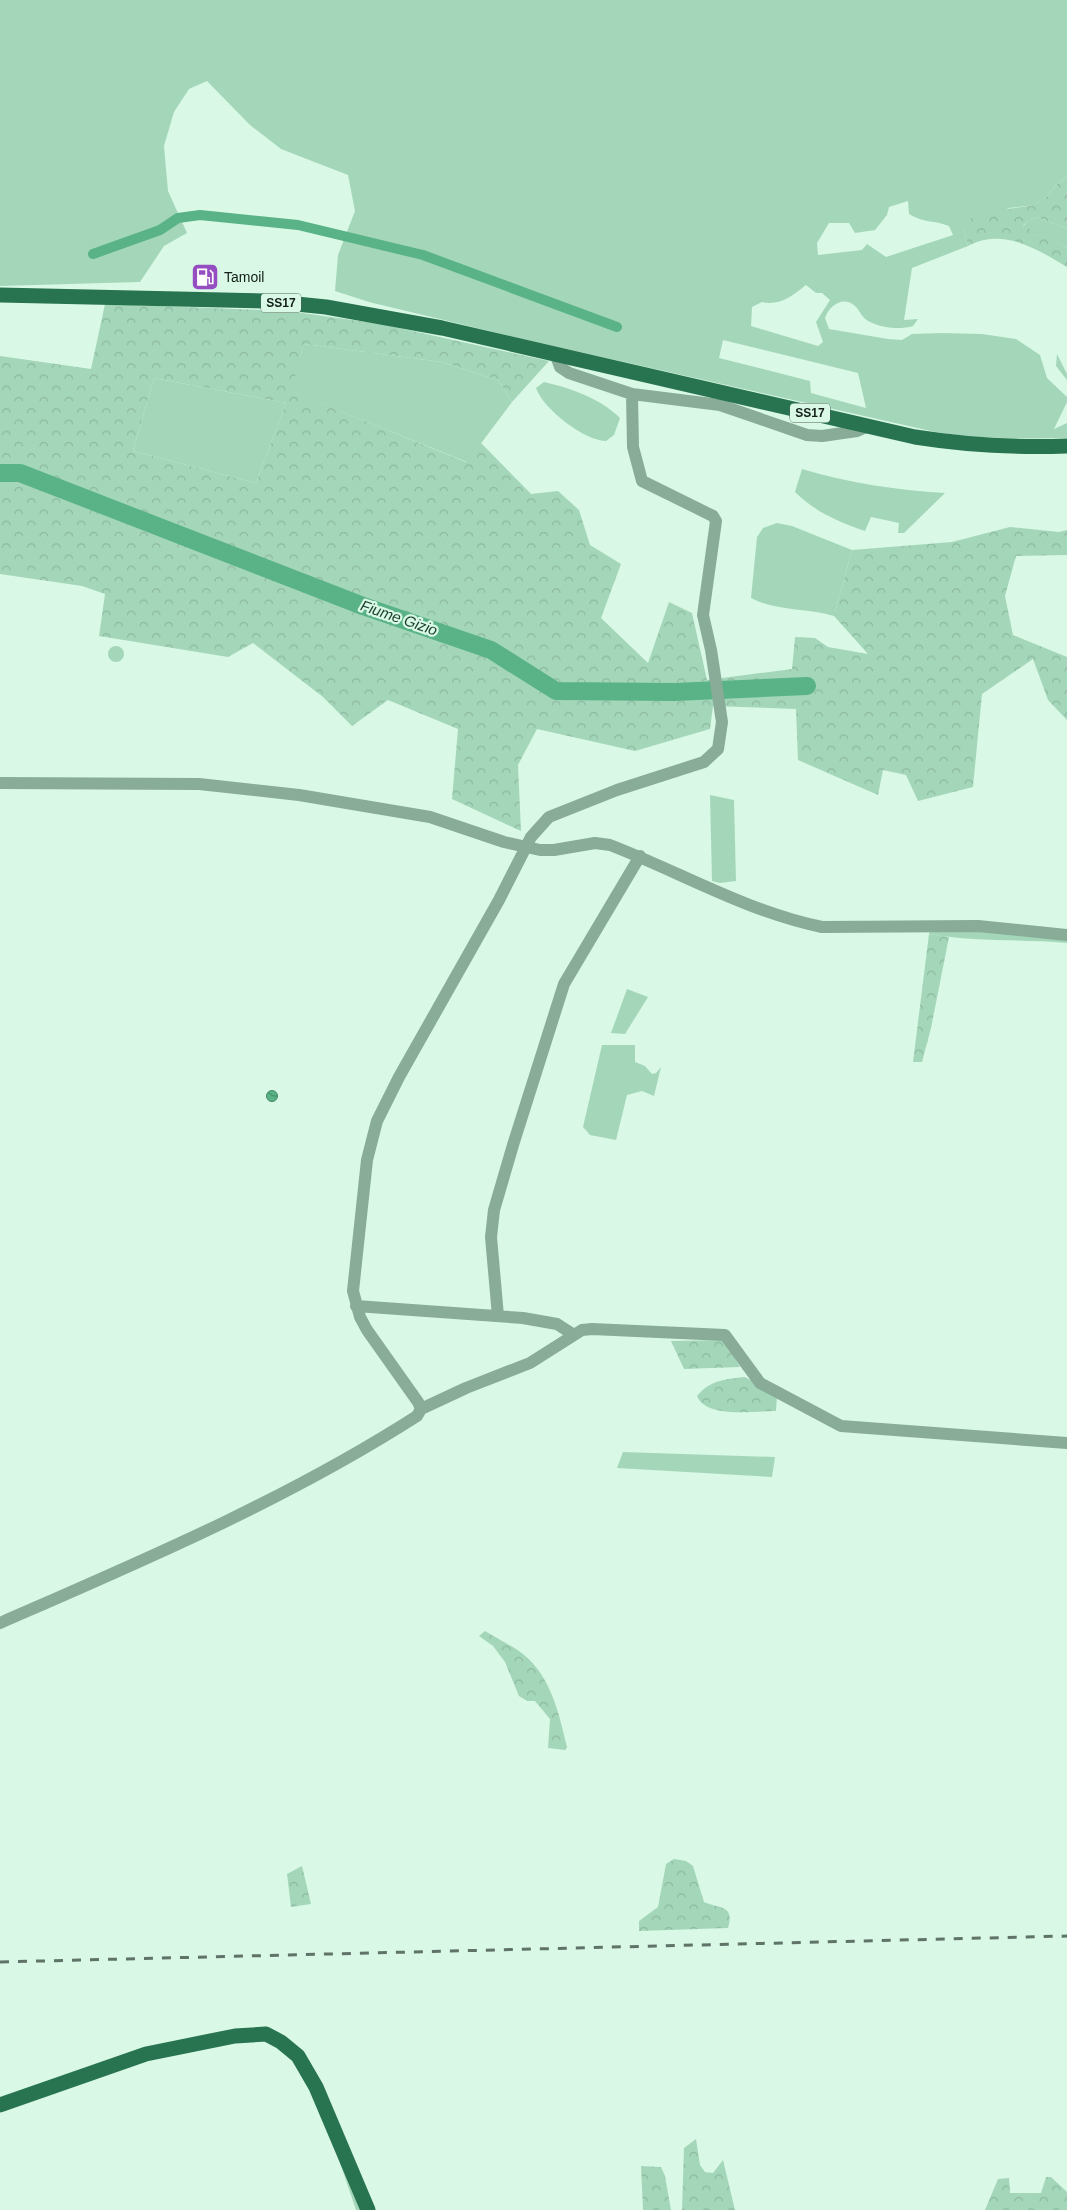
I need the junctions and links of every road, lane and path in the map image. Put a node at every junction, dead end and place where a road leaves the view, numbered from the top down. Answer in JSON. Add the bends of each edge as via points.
{"nodes":[{"id":1,"x":0,"y":295,"type":"edge"},
{"id":2,"x":556,"y":356,"type":"junction"},
{"id":3,"x":632,"y":394,"type":"junction"},
{"id":4,"x":721,"y":400,"type":"junction"},
{"id":5,"x":868,"y":426,"type":"junction"},
{"id":6,"x":1067,"y":446,"type":"edge"},
{"id":7,"x":0,"y":783,"type":"edge"},
{"id":8,"x":526,"y":846,"type":"junction"},
{"id":9,"x":640,"y":856,"type":"junction"},
{"id":10,"x":1067,"y":935,"type":"edge"},
{"id":11,"x":356,"y":1306,"type":"junction"},
{"id":12,"x":498,"y":1316,"type":"junction"},
{"id":13,"x":574,"y":1335,"type":"junction"},
{"id":14,"x":421,"y":1409,"type":"junction"},
{"id":15,"x":1067,"y":1443,"type":"edge"},
{"id":16,"x":0,"y":1623,"type":"edge"},
{"id":17,"x":0,"y":2105,"type":"edge"},
{"id":18,"x":368,"y":2210,"type":"edge"}],
"edges":[{"from":1,"to":2,"type":"main road","number":"SS17","via":[[267,301],[316,306],[442,328]]},
{"from":2,"to":3,"type":"street","via":[[560,367],[569,373]]},
{"from":2,"to":4,"type":"main road","number":"SS17"},
{"from":3,"to":4,"type":"street"},
{"from":3,"to":8,"type":"street","via":[[633,447],[642,481],[713,516],[716,521],[703,614],[720,700],[721,740],[718,749],[704,762],[617,790],[549,817]]},
{"from":4,"to":5,"type":"main road","number":"SS17"},
{"from":4,"to":5,"type":"street","via":[[807,435],[857,432]]},
{"from":5,"to":6,"type":"main road","number":"SS17","via":[[966,445]]},
{"from":7,"to":8,"type":"street","via":[[198,784],[300,795],[430,817],[504,842]]},
{"from":8,"to":9,"type":"street","via":[[554,850],[595,843]]},
{"from":8,"to":11,"type":"street","via":[[377,1121],[367,1160],[357,1240],[353,1291]]},
{"from":9,"to":10,"type":"street","via":[[735,898],[797,922],[822,927],[978,926]]},
{"from":9,"to":12,"type":"street","via":[[564,984],[513,1145],[494,1210],[491,1237]]},
{"from":11,"to":12,"type":"street"},
{"from":11,"to":14,"type":"street","via":[[367,1330]]},
{"from":12,"to":13,"type":"street","via":[[557,1324]]},
{"from":13,"to":14,"type":"street","via":[[530,1363]]},
{"from":13,"to":15,"type":"street","via":[[592,1329],[725,1335],[760,1383],[840,1426]]},
{"from":14,"to":16,"type":"street","via":[[417,1416],[372,1445],[195,1538]]},
{"from":17,"to":18,"type":"main road","via":[[146,2054],[235,2036],[266,2034],[298,2056],[316,2087]]}]}
